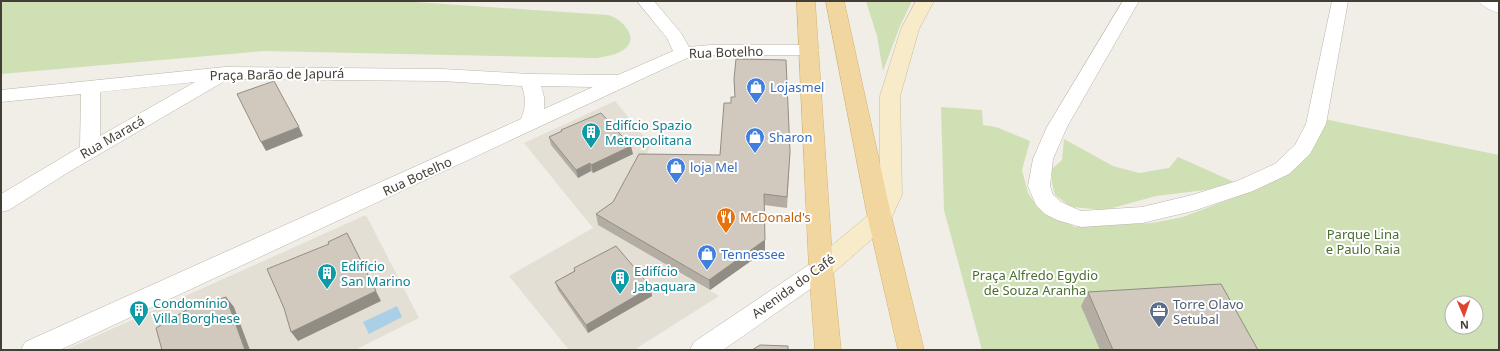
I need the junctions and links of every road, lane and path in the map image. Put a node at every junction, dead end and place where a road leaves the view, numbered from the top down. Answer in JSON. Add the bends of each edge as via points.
{"nodes":[{"id":1,"x":645,"y":1,"type":"edge"},
{"id":2,"x":806,"y":1,"type":"edge"},
{"id":3,"x":835,"y":1,"type":"edge"},
{"id":4,"x":925,"y":1,"type":"edge"},
{"id":5,"x":1131,"y":1,"type":"edge"},
{"id":6,"x":1340,"y":1,"type":"edge"},
{"id":7,"x":1487,"y":1,"type":"edge"},
{"id":8,"x":1499,"y":8,"type":"edge"},
{"id":9,"x":810,"y":50,"type":"junction"},
{"id":10,"x":684,"y":53,"type":"junction"},
{"id":11,"x":225,"y":73,"type":"junction"},
{"id":12,"x":530,"y":80,"type":"junction"},
{"id":13,"x":623,"y":81,"type":"junction"},
{"id":14,"x":90,"y":86,"type":"junction"},
{"id":15,"x":1,"y":96,"type":"edge"},
{"id":16,"x":529,"y":124,"type":"junction"},
{"id":17,"x":90,"y":150,"type":"junction"},
{"id":18,"x":1,"y":204,"type":"edge"},
{"id":19,"x":880,"y":219,"type":"junction"},
{"id":20,"x":821,"y":269,"type":"junction"},
{"id":21,"x":34,"y":350,"type":"edge"},
{"id":22,"x":703,"y":350,"type":"edge"},
{"id":23,"x":828,"y":350,"type":"edge"},
{"id":24,"x":911,"y":350,"type":"edge"}],
"edges":[{"from":1,"to":10,"type":"street","via":[[675,37]]},
{"from":2,"to":9,"type":"main road"},
{"from":3,"to":19,"type":"main road"},
{"from":4,"to":19,"type":"main road","via":[[910,29],[890,96],[891,195]]},
{"from":5,"to":6,"type":"street","via":[[1057,127],[1043,159],[1039,186],[1044,199],[1053,208],[1081,219],[1142,214],[1193,203],[1245,186],[1282,169],[1303,150],[1316,124]]},
{"from":7,"to":8,"type":"street"},
{"from":9,"to":10,"type":"street","name":"Rua Botelho","via":[[710,50]]},
{"from":9,"to":20,"type":"main road"},
{"from":10,"to":13,"type":"street","name":"Rua Botelho"},
{"from":11,"to":12,"type":"street","name":"Praça Barão de Japurá","via":[[442,75]]},
{"from":11,"to":14,"type":"street","name":"Praça Barão de Japurá"},
{"from":11,"to":17,"type":"street","name":"Rua Maracá"},
{"from":12,"to":13,"type":"street","name":"Praça Barão de Japurá"},
{"from":12,"to":16,"type":"street","via":[[536,102]]},
{"from":13,"to":16,"type":"street","name":"Rua Botelho"},
{"from":14,"to":15,"type":"street","name":"Praça Barão de Japurá"},
{"from":14,"to":17,"type":"street"},
{"from":16,"to":21,"type":"street","name":"Rua Botelho"},
{"from":17,"to":18,"type":"street","name":"Rua Maracá"},
{"from":19,"to":20,"type":"main road","name":"Avenida do Café"},
{"from":19,"to":24,"type":"main road"},
{"from":20,"to":22,"type":"street","name":"Avenida do Café"},
{"from":20,"to":23,"type":"main road"}]}
